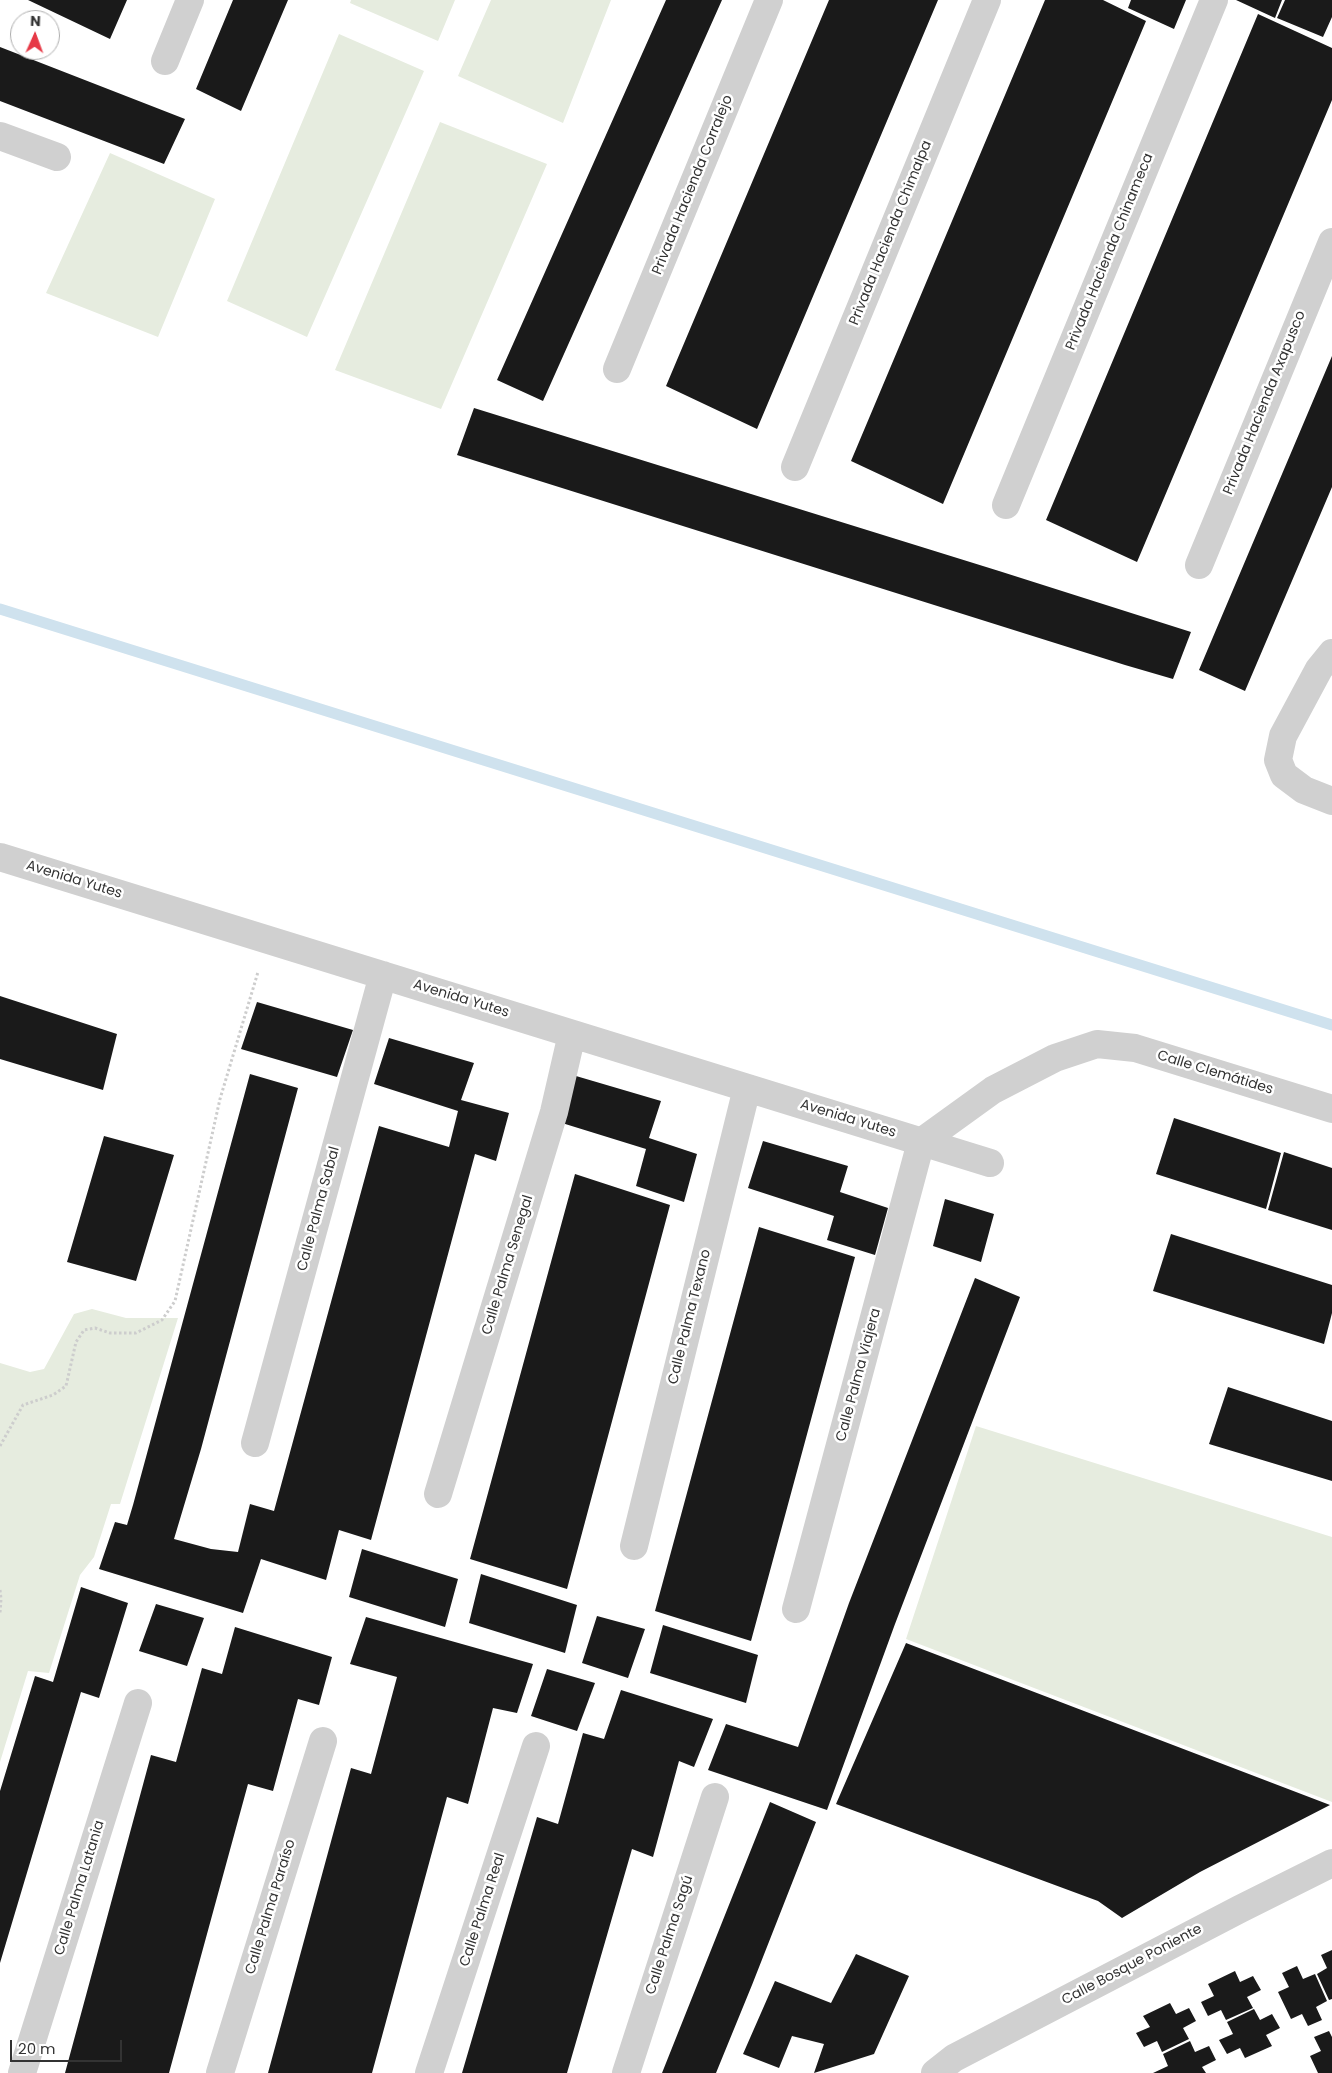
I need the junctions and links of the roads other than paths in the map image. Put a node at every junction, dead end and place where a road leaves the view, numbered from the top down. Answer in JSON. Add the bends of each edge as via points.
{"nodes":[{"id":1,"x":190,"y":0,"type":"edge"},
{"id":2,"x":769,"y":0,"type":"edge"},
{"id":3,"x":988,"y":0,"type":"edge"},
{"id":4,"x":1214,"y":0,"type":"edge"},
{"id":5,"x":165,"y":60,"type":"dead end"},
{"id":6,"x":0,"y":136,"type":"edge"},
{"id":7,"x":57,"y":157,"type":"dead end"},
{"id":8,"x":1332,"y":242,"type":"edge"},
{"id":9,"x":617,"y":369,"type":"dead end"},
{"id":10,"x":795,"y":467,"type":"dead end"},
{"id":11,"x":1006,"y":505,"type":"dead end"},
{"id":12,"x":1199,"y":565,"type":"dead end"},
{"id":13,"x":1332,"y":653,"type":"edge"},
{"id":14,"x":1332,"y":801,"type":"edge"},
{"id":15,"x":0,"y":857,"type":"edge"},
{"id":16,"x":383,"y":975,"type":"junction"},
{"id":17,"x":572,"y":1034,"type":"junction"},
{"id":18,"x":747,"y":1088,"type":"junction"},
{"id":19,"x":1332,"y":1110,"type":"edge"},
{"id":20,"x":921,"y":1142,"type":"junction"},
{"id":21,"x":990,"y":1163,"type":"dead end"},
{"id":22,"x":255,"y":1443,"type":"dead end"},
{"id":23,"x":438,"y":1494,"type":"dead end"},
{"id":24,"x":634,"y":1546,"type":"dead end"},
{"id":25,"x":796,"y":1608,"type":"dead end"},
{"id":26,"x":138,"y":1703,"type":"dead end"},
{"id":27,"x":323,"y":1742,"type":"dead end"},
{"id":28,"x":536,"y":1746,"type":"dead end"},
{"id":29,"x":715,"y":1797,"type":"dead end"},
{"id":30,"x":1332,"y":1863,"type":"edge"},
{"id":31,"x":22,"y":2073,"type":"edge"},
{"id":32,"x":220,"y":2073,"type":"edge"},
{"id":33,"x":429,"y":2073,"type":"edge"},
{"id":34,"x":626,"y":2073,"type":"edge"},
{"id":35,"x":935,"y":2073,"type":"edge"}],
"edges":[{"from":1,"to":5,"type":"street"},
{"from":2,"to":9,"type":"street","name":"Privada Hacienda Corralejo"},
{"from":3,"to":10,"type":"street","name":"Privada Hacienda Chimalpa"},
{"from":4,"to":11,"type":"street","name":"Privada Hacienda Chinameca"},
{"from":6,"to":7,"type":"street"},
{"from":8,"to":12,"type":"street","name":"Privada Hacienda Axapusco"},
{"from":13,"to":14,"type":"street","via":[[1319,669],[1283,736],[1278,760],[1284,775],[1304,790]]},
{"from":15,"to":16,"type":"street","name":"Avenida Yutes"},
{"from":16,"to":17,"type":"street","name":"Avenida Yutes"},
{"from":16,"to":22,"type":"street","name":"Calle Palma Sabal"},
{"from":17,"to":18,"type":"street","name":"Avenida Yutes"},
{"from":17,"to":23,"type":"street","name":"Calle Palma Senegal","via":[[554,1112]]},
{"from":18,"to":20,"type":"street","name":"Avenida Yutes"},
{"from":18,"to":24,"type":"street","name":"Calle Palma Texano"},
{"from":19,"to":20,"type":"street","name":"Calle Clemátides","via":[[1135,1048],[1097,1044],[1055,1058],[993,1090]]},
{"from":20,"to":21,"type":"street","name":"Avenida Yutes"},
{"from":20,"to":25,"type":"street","name":"Calle Palma Viajera"},
{"from":26,"to":31,"type":"street","name":"Calle Palma Latania"},
{"from":27,"to":32,"type":"street","name":"Calle Palma Paraíso"},
{"from":28,"to":33,"type":"street","name":"Calle Palma Real"},
{"from":29,"to":34,"type":"street","name":"Calle Palma Sagú"},
{"from":30,"to":35,"type":"street","name":"Calle Bosque Poniente","via":[[954,2058]]}]}
